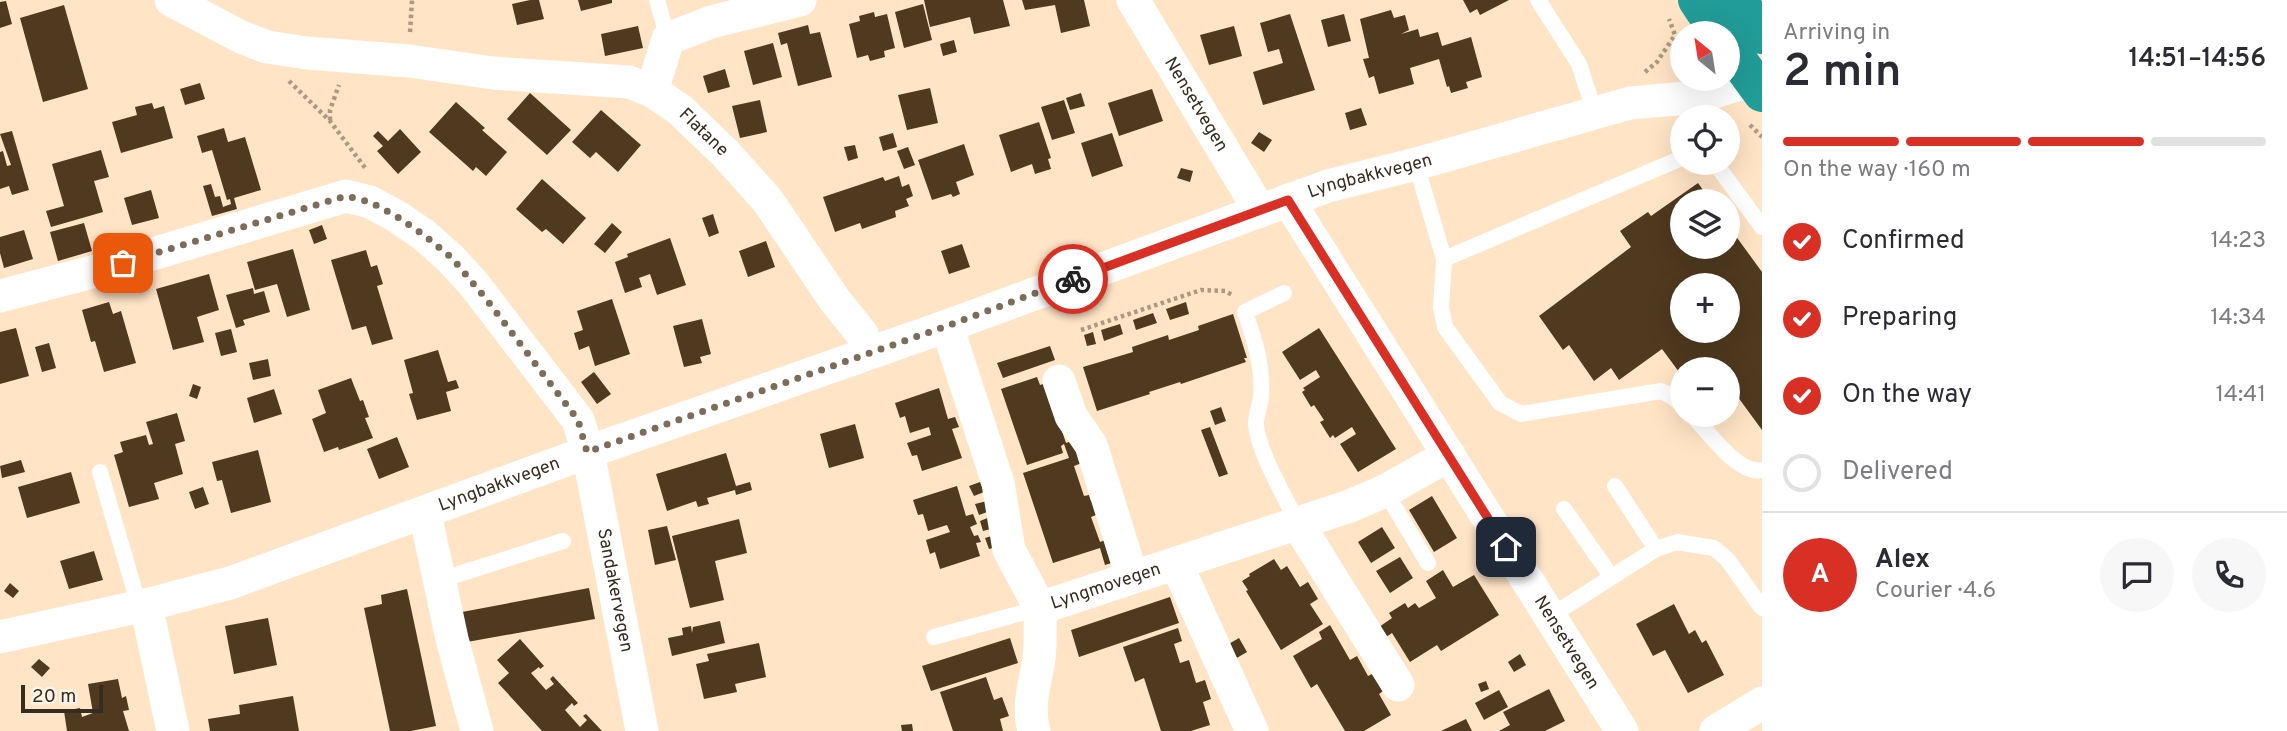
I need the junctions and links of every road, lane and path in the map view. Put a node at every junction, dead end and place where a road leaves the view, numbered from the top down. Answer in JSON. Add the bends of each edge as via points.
{"nodes":[{"id":1,"x":171,"y":0,"type":"edge"},
{"id":2,"x":657,"y":0,"type":"edge"},
{"id":3,"x":800,"y":0,"type":"edge"},
{"id":4,"x":1133,"y":0,"type":"edge"},
{"id":5,"x":1538,"y":0,"type":"edge"},
{"id":6,"x":1697,"y":0,"type":"edge"},
{"id":7,"x":1711,"y":21,"type":"edge"},
{"id":8,"x":1743,"y":33,"type":"edge"},
{"id":9,"x":668,"y":39,"type":"junction"},
{"id":10,"x":267,"y":47,"type":"junction"},
{"id":11,"x":1670,"y":80,"type":"edge"},
{"id":12,"x":1759,"y":83,"type":"edge"},
{"id":13,"x":652,"y":91,"type":"junction"},
{"id":14,"x":1630,"y":103,"type":"junction"},
{"id":15,"x":1595,"y":113,"type":"junction"},
{"id":16,"x":1670,"y":163,"type":"edge"},
{"id":17,"x":1416,"y":164,"type":"junction"},
{"id":18,"x":370,"y":174,"type":"dead end"},
{"id":19,"x":1724,"y":175,"type":"edge"},
{"id":20,"x":1274,"y":205,"type":"junction"},
{"id":21,"x":1762,"y":227,"type":"edge"},
{"id":22,"x":1444,"y":259,"type":"junction"},
{"id":23,"x":1284,"y":293,"type":"dead end"},
{"id":24,"x":0,"y":296,"type":"edge"},
{"id":25,"x":1245,"y":313,"type":"junction"},
{"id":26,"x":947,"y":326,"type":"junction"},
{"id":27,"x":1081,"y":330,"type":"dead end"},
{"id":28,"x":862,"y":334,"type":"dead end"},
{"id":29,"x":1059,"y":381,"type":"dead end"},
{"id":30,"x":1670,"y":396,"type":"edge"},
{"id":31,"x":1703,"y":427,"type":"edge"},
{"id":32,"x":587,"y":452,"type":"junction"},
{"id":33,"x":1448,"y":455,"type":"junction"},
{"id":34,"x":1762,"y":470,"type":"edge"},
{"id":35,"x":100,"y":472,"type":"dead end"},
{"id":36,"x":1615,"y":486,"type":"dead end"},
{"id":37,"x":1385,"y":491,"type":"junction"},
{"id":38,"x":1564,"y":509,"type":"dead end"},
{"id":39,"x":425,"y":513,"type":"junction"},
{"id":40,"x":1298,"y":524,"type":"junction"},
{"id":41,"x":563,"y":541,"type":"dead end"},
{"id":42,"x":1656,"y":549,"type":"junction"},
{"id":43,"x":1428,"y":562,"type":"dead end"},
{"id":44,"x":1176,"y":563,"type":"junction"},
{"id":45,"x":1611,"y":576,"type":"junction"},
{"id":46,"x":1132,"y":577,"type":"junction"},
{"id":47,"x":440,"y":580,"type":"junction"},
{"id":48,"x":142,"y":605,"type":"junction"},
{"id":49,"x":1040,"y":608,"type":"junction"},
{"id":50,"x":1762,"y":608,"type":"edge"},
{"id":51,"x":1549,"y":617,"type":"junction"},
{"id":52,"x":0,"y":637,"type":"edge"},
{"id":53,"x":934,"y":637,"type":"dead end"},
{"id":54,"x":1398,"y":685,"type":"dead end"},
{"id":55,"x":1762,"y":703,"type":"edge"},
{"id":56,"x":173,"y":731,"type":"edge"},
{"id":57,"x":477,"y":731,"type":"edge"},
{"id":58,"x":642,"y":731,"type":"edge"},
{"id":59,"x":1034,"y":731,"type":"edge"},
{"id":60,"x":1252,"y":731,"type":"edge"},
{"id":61,"x":1622,"y":731,"type":"edge"},
{"id":62,"x":1716,"y":731,"type":"edge"}],
"edges":[{"from":1,"to":10,"type":"street"},
{"from":2,"to":9,"type":"lane"},
{"from":3,"to":9,"type":"street","via":[[711,22]]},
{"from":4,"to":20,"type":"street","name":"Nensetvegen"},
{"from":5,"to":15,"type":"lane","via":[[1579,64]]},
{"from":6,"to":7,"type":"highway"},
{"from":8,"to":12,"type":"highway"},
{"from":9,"to":13,"type":"street"},
{"from":10,"to":13,"type":"street","via":[[493,73],[629,82]]},
{"from":10,"to":18,"type":"path","via":[[289,82],[330,121]]},
{"from":11,"to":14,"type":"street","name":"Lyngbakkvegen"},
{"from":12,"to":14,"type":"street","name":"Lyngbakkvegen","via":[[1698,97]]},
{"from":13,"to":28,"type":"street","name":"Flatane","via":[[725,153],[768,201]]},
{"from":14,"to":15,"type":"street","name":"Lyngbakkvegen"},
{"from":15,"to":17,"type":"street","name":"Lyngbakkvegen"},
{"from":16,"to":22,"type":"lane"},
{"from":17,"to":20,"type":"street","name":"Lyngbakkvegen"},
{"from":17,"to":22,"type":"lane"},
{"from":19,"to":21,"type":"lane"},
{"from":20,"to":26,"type":"street","name":"Lyngbakkvegen"},
{"from":20,"to":33,"type":"street","name":"Nensetvegen"},
{"from":22,"to":30,"type":"lane","via":[[1441,307],[1445,327],[1500,403],[1521,414],[1645,392]]},
{"from":23,"to":25,"type":"lane"},
{"from":24,"to":32,"type":"street","name":"Sandakervegen","via":[[346,196],[370,202],[452,258],[578,420]]},
{"from":25,"to":27,"type":"path","via":[[1225,291],[1201,290]]},
{"from":25,"to":40,"type":"lane","via":[[1261,370],[1256,423],[1260,443]]},
{"from":26,"to":32,"type":"street","name":"Lyngbakkvegen"},
{"from":26,"to":49,"type":"street","name":"Lyngmovegen","via":[[998,483],[1009,550]]},
{"from":29,"to":46,"type":"street","via":[[1072,416],[1091,445]]},
{"from":31,"to":34,"type":"lane","via":[[1740,466],[1753,472]]},
{"from":32,"to":39,"type":"street","name":"Lyngbakkvegen"},
{"from":32,"to":58,"type":"street","name":"Sandakervegen"},
{"from":33,"to":37,"type":"street","name":"Lyngmovegen"},
{"from":33,"to":51,"type":"street","name":"Nensetvegen"},
{"from":35,"to":48,"type":"lane"},
{"from":36,"to":42,"type":"lane"},
{"from":37,"to":40,"type":"street","name":"Lyngmovegen"},
{"from":37,"to":43,"type":"lane"},
{"from":38,"to":45,"type":"lane"},
{"from":39,"to":47,"type":"street"},
{"from":39,"to":48,"type":"street","name":"Lyngbakkvegen","via":[[230,583]]},
{"from":40,"to":44,"type":"street","name":"Lyngmovegen"},
{"from":40,"to":54,"type":"street"},
{"from":41,"to":47,"type":"lane"},
{"from":42,"to":45,"type":"lane"},
{"from":42,"to":50,"type":"lane","via":[[1677,542],[1714,548]]},
{"from":44,"to":46,"type":"street","name":"Lyngmovegen"},
{"from":44,"to":60,"type":"street"},
{"from":45,"to":51,"type":"lane"},
{"from":46,"to":49,"type":"street","name":"Lyngmovegen"},
{"from":47,"to":57,"type":"street"},
{"from":48,"to":52,"type":"street","name":"Lyngbakkvegen"},
{"from":48,"to":56,"type":"street"},
{"from":49,"to":53,"type":"lane"},
{"from":49,"to":59,"type":"street","via":[[1030,719]]},
{"from":51,"to":61,"type":"street","name":"Nensetvegen"},
{"from":55,"to":62,"type":"street"}]}
